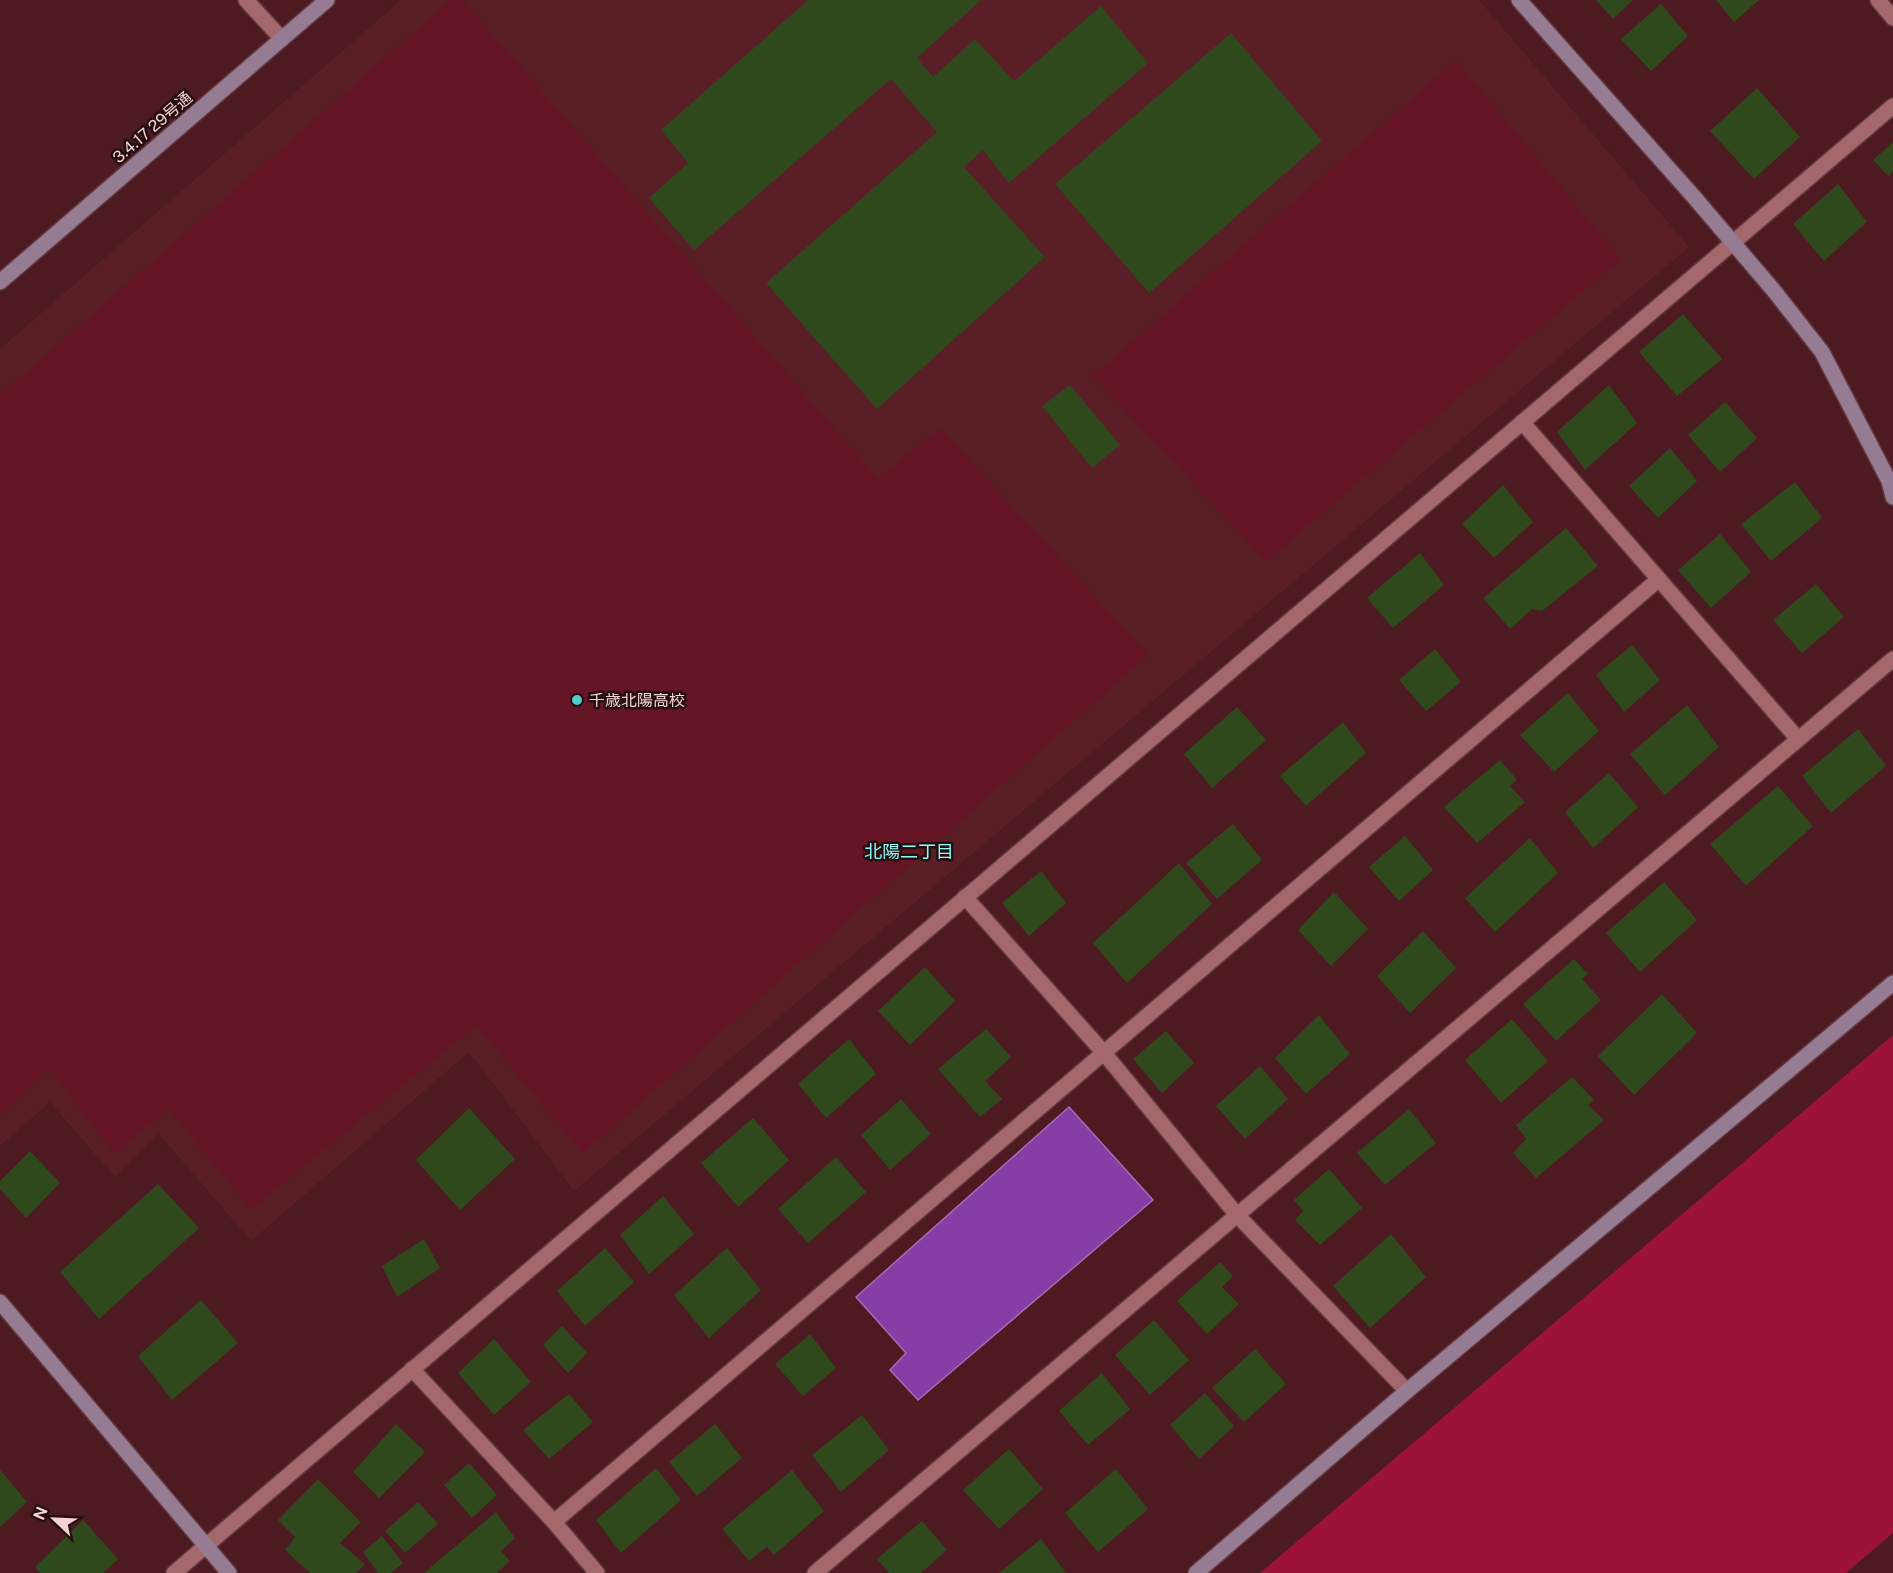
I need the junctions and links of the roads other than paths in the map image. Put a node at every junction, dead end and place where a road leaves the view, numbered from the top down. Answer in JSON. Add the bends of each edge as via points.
{"nodes":[{"id":1,"x":246,"y":0,"type":"edge"},
{"id":2,"x":327,"y":0,"type":"edge"},
{"id":3,"x":1519,"y":0,"type":"edge"},
{"id":4,"x":1878,"y":0,"type":"edge"},
{"id":5,"x":1893,"y":18,"type":"edge"},
{"id":6,"x":282,"y":39,"type":"junction"},
{"id":7,"x":1893,"y":106,"type":"edge"},
{"id":8,"x":1732,"y":242,"type":"junction"},
{"id":9,"x":0,"y":282,"type":"edge"},
{"id":10,"x":1522,"y":422,"type":"junction"},
{"id":11,"x":1893,"y":497,"type":"edge"},
{"id":12,"x":1659,"y":579,"type":"junction"},
{"id":13,"x":1893,"y":659,"type":"edge"},
{"id":14,"x":1798,"y":739,"type":"junction"},
{"id":15,"x":964,"y":897,"type":"junction"},
{"id":16,"x":1893,"y":983,"type":"edge"},
{"id":17,"x":1104,"y":1053,"type":"junction"},
{"id":18,"x":1237,"y":1215,"type":"junction"},
{"id":19,"x":0,"y":1302,"type":"edge"},
{"id":20,"x":412,"y":1369,"type":"junction"},
{"id":21,"x":1407,"y":1391,"type":"junction"},
{"id":22,"x":554,"y":1522,"type":"junction"},
{"id":23,"x":205,"y":1546,"type":"junction"},
{"id":24,"x":174,"y":1573,"type":"edge"},
{"id":25,"x":229,"y":1573,"type":"edge"},
{"id":26,"x":597,"y":1573,"type":"edge"},
{"id":27,"x":815,"y":1573,"type":"edge"},
{"id":28,"x":1196,"y":1573,"type":"edge"}],
"edges":[{"from":1,"to":6,"type":"street"},
{"from":2,"to":6,"type":"street","name":"3.4.17 29号通"},
{"from":3,"to":8,"type":"street"},
{"from":4,"to":5,"type":"street"},
{"from":6,"to":9,"type":"street","name":"3.4.17 29号通"},
{"from":7,"to":8,"type":"street"},
{"from":8,"to":10,"type":"street"},
{"from":8,"to":11,"type":"street","via":[[1822,352],[1889,481]]},
{"from":10,"to":12,"type":"street"},
{"from":10,"to":15,"type":"street"},
{"from":12,"to":14,"type":"street"},
{"from":12,"to":17,"type":"street"},
{"from":13,"to":14,"type":"street"},
{"from":14,"to":18,"type":"street"},
{"from":15,"to":17,"type":"street"},
{"from":15,"to":20,"type":"street"},
{"from":16,"to":21,"type":"street"},
{"from":17,"to":18,"type":"street"},
{"from":17,"to":22,"type":"street"},
{"from":18,"to":21,"type":"street"},
{"from":18,"to":27,"type":"street"},
{"from":19,"to":23,"type":"street"},
{"from":20,"to":22,"type":"street"},
{"from":20,"to":23,"type":"street"},
{"from":21,"to":28,"type":"street"},
{"from":22,"to":26,"type":"street"},
{"from":23,"to":24,"type":"street"},
{"from":23,"to":25,"type":"street"}]}
